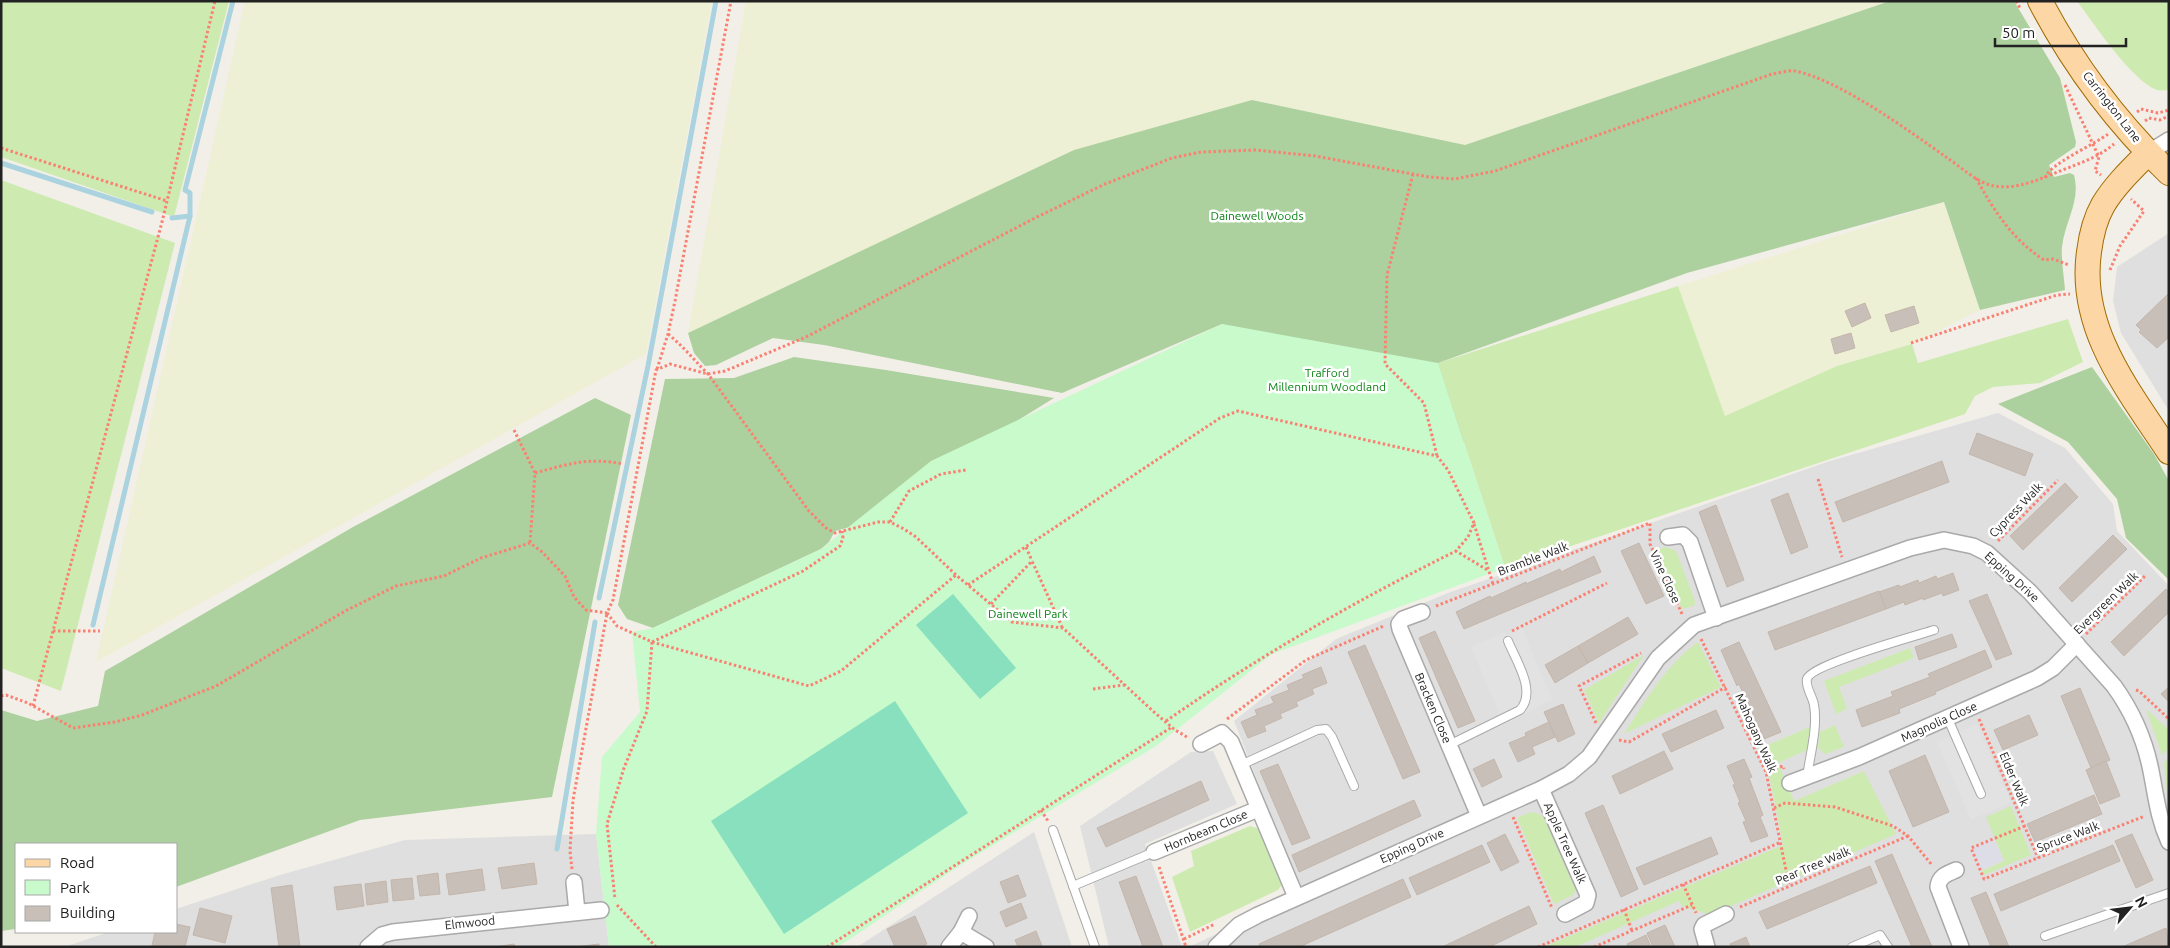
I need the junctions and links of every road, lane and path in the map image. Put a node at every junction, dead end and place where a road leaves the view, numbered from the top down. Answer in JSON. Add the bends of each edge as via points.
{"nodes":[{"id":1,"x":215,"y":1,"type":"edge"},
{"id":2,"x":731,"y":1,"type":"edge"},
{"id":3,"x":2040,"y":1,"type":"edge"},
{"id":4,"x":2169,"y":110,"type":"edge"},
{"id":5,"x":2169,"y":116,"type":"edge"},
{"id":6,"x":2126,"y":127,"type":"junction"},
{"id":7,"x":2169,"y":140,"type":"edge"},
{"id":8,"x":1,"y":148,"type":"edge"},
{"id":9,"x":2148,"y":153,"type":"junction"},
{"id":10,"x":2099,"y":156,"type":"junction"},
{"id":11,"x":2169,"y":173,"type":"edge"},
{"id":12,"x":1413,"y":174,"type":"junction"},
{"id":13,"x":1976,"y":178,"type":"junction"},
{"id":14,"x":2044,"y":178,"type":"junction"},
{"id":15,"x":167,"y":201,"type":"junction"},
{"id":16,"x":2087,"y":282,"type":"junction"},
{"id":17,"x":668,"y":334,"type":"junction"},
{"id":18,"x":1911,"y":343,"type":"dead end"},
{"id":19,"x":656,"y":370,"type":"junction"},
{"id":20,"x":708,"y":374,"type":"junction"},
{"id":21,"x":514,"y":430,"type":"dead end"},
{"id":22,"x":2165,"y":437,"type":"edge"},
{"id":23,"x":1437,"y":456,"type":"junction"},
{"id":24,"x":623,"y":464,"type":"dead end"},
{"id":25,"x":966,"y":470,"type":"dead end"},
{"id":26,"x":534,"y":473,"type":"junction"},
{"id":27,"x":1818,"y":479,"type":"dead end"},
{"id":28,"x":2058,"y":480,"type":"dead end"},
{"id":29,"x":890,"y":522,"type":"junction"},
{"id":30,"x":1474,"y":523,"type":"junction"},
{"id":31,"x":1650,"y":523,"type":"joint"},
{"id":32,"x":842,"y":531,"type":"junction"},
{"id":33,"x":1668,"y":537,"type":"dead end"},
{"id":34,"x":530,"y":543,"type":"junction"},
{"id":35,"x":1026,"y":547,"type":"junction"},
{"id":36,"x":1456,"y":551,"type":"junction"},
{"id":37,"x":1987,"y":553,"type":"junction"},
{"id":38,"x":1032,"y":561,"type":"junction"},
{"id":39,"x":1489,"y":571,"type":"junction"},
{"id":40,"x":1846,"y":572,"type":"junction"},
{"id":41,"x":956,"y":575,"type":"junction"},
{"id":42,"x":2146,"y":575,"type":"dead end"},
{"id":43,"x":1607,"y":583,"type":"dead end"},
{"id":44,"x":1493,"y":584,"type":"junction"},
{"id":45,"x":968,"y":585,"type":"junction"},
{"id":46,"x":991,"y":604,"type":"junction"},
{"id":47,"x":1422,"y":612,"type":"joint"},
{"id":48,"x":607,"y":613,"type":"junction"},
{"id":49,"x":1716,"y":618,"type":"junction"},
{"id":50,"x":1399,"y":624,"type":"junction"},
{"id":51,"x":1692,"y":627,"type":"junction"},
{"id":52,"x":1063,"y":628,"type":"junction"},
{"id":53,"x":1934,"y":630,"type":"dead end"},
{"id":54,"x":53,"y":631,"type":"junction"},
{"id":55,"x":100,"y":631,"type":"dead end"},
{"id":56,"x":1508,"y":641,"type":"joint"},
{"id":57,"x":652,"y":642,"type":"junction"},
{"id":58,"x":2077,"y":644,"type":"junction"},
{"id":59,"x":1670,"y":645,"type":"junction"},
{"id":60,"x":1125,"y":685,"type":"junction"},
{"id":61,"x":1726,"y":687,"type":"junction"},
{"id":62,"x":1093,"y":689,"type":"dead end"},
{"id":63,"x":1,"y":696,"type":"edge"},
{"id":64,"x":33,"y":706,"type":"junction"},
{"id":65,"x":1974,"y":707,"type":"junction"},
{"id":66,"x":1948,"y":718,"type":"junction"},
{"id":67,"x":1165,"y":721,"type":"junction"},
{"id":68,"x":1172,"y":727,"type":"junction"},
{"id":69,"x":1227,"y":736,"type":"junction"},
{"id":70,"x":1603,"y":739,"type":"junction"},
{"id":71,"x":1201,"y":744,"type":"joint"},
{"id":72,"x":1449,"y":745,"type":"junction"},
{"id":73,"x":1241,"y":765,"type":"junction"},
{"id":74,"x":1807,"y":777,"type":"junction"},
{"id":75,"x":1790,"y":784,"type":"dead end"},
{"id":76,"x":1354,"y":786,"type":"dead end"},
{"id":77,"x":1541,"y":789,"type":"junction"},
{"id":78,"x":1981,"y":794,"type":"dead end"},
{"id":79,"x":1508,"y":804,"type":"junction"},
{"id":80,"x":1774,"y":808,"type":"junction"},
{"id":81,"x":1258,"y":809,"type":"junction"},
{"id":82,"x":2157,"y":811,"type":"junction"},
{"id":83,"x":1479,"y":816,"type":"junction"},
{"id":84,"x":2025,"y":826,"type":"junction"},
{"id":85,"x":1053,"y":830,"type":"dead end"},
{"id":86,"x":1908,"y":836,"type":"junction"},
{"id":87,"x":2169,"y":842,"type":"edge"},
{"id":88,"x":1779,"y":843,"type":"junction"},
{"id":89,"x":570,"y":851,"type":"dead end"},
{"id":90,"x":1154,"y":852,"type":"junction"},
{"id":91,"x":2038,"y":858,"type":"junction"},
{"id":92,"x":1956,"y":870,"type":"dead end"},
{"id":93,"x":1938,"y":881,"type":"junction"},
{"id":94,"x":574,"y":882,"type":"dead end"},
{"id":95,"x":1683,"y":884,"type":"junction"},
{"id":96,"x":1789,"y":885,"type":"junction"},
{"id":97,"x":1073,"y":886,"type":"junction"},
{"id":98,"x":2169,"y":893,"type":"edge"},
{"id":99,"x":1296,"y":897,"type":"junction"},
{"id":100,"x":1692,"y":905,"type":"junction"},
{"id":101,"x":601,"y":910,"type":"dead end"},
{"id":102,"x":1624,"y":910,"type":"junction"},
{"id":103,"x":577,"y":912,"type":"junction"},
{"id":104,"x":1726,"y":914,"type":"joint"},
{"id":105,"x":969,"y":916,"type":"dead end"},
{"id":106,"x":1559,"y":917,"type":"junction"},
{"id":107,"x":1702,"y":929,"type":"junction"},
{"id":108,"x":1632,"y":931,"type":"junction"},
{"id":109,"x":961,"y":932,"type":"junction"},
{"id":110,"x":1563,"y":936,"type":"junction"},
{"id":111,"x":2045,"y":936,"type":"dead end"},
{"id":112,"x":368,"y":947,"type":"edge"},
{"id":113,"x":656,"y":947,"type":"edge"},
{"id":114,"x":827,"y":947,"type":"edge"},
{"id":115,"x":949,"y":947,"type":"edge"},
{"id":116,"x":986,"y":947,"type":"edge"},
{"id":117,"x":1095,"y":947,"type":"edge"},
{"id":118,"x":1186,"y":947,"type":"edge"},
{"id":119,"x":1216,"y":947,"type":"edge"},
{"id":120,"x":1538,"y":947,"type":"edge"},
{"id":121,"x":1594,"y":947,"type":"edge"},
{"id":122,"x":1707,"y":947,"type":"edge"},
{"id":123,"x":1852,"y":947,"type":"edge"},
{"id":124,"x":1888,"y":947,"type":"edge"},
{"id":125,"x":1961,"y":947,"type":"edge"}],
"edges":[{"from":1,"to":15,"type":"path"},
{"from":2,"to":17,"type":"path"},
{"from":3,"to":6,"type":"main road","name":"Carrington Lane","via":[[2075,59]]},
{"from":4,"to":6,"type":"path","via":[[2158,113],[2142,109]]},
{"from":5,"to":6,"type":"path","via":[[2160,120],[2149,118]]},
{"from":6,"to":9,"type":"main road","name":"Carrington Lane"},
{"from":6,"to":10,"type":"path"},
{"from":7,"to":9,"type":"street"},
{"from":8,"to":15,"type":"path"},
{"from":9,"to":11,"type":"main road"},
{"from":9,"to":16,"type":"main road","name":"Carrington Lane","via":[[2117,186],[2099,213],[2091,236]]},
{"from":10,"to":14,"type":"path"},
{"from":10,"to":14,"type":"path","via":[[2094,145],[2055,165],[2046,171]]},
{"from":12,"to":13,"type":"path","via":[[1455,179],[1495,171],[1772,74],[1792,71],[1815,77],[1848,94],[1918,136]]},
{"from":12,"to":20,"type":"path","via":[[1315,156],[1256,150],[1201,152],[1172,158],[1105,184],[1035,218],[806,337],[725,371]]},
{"from":12,"to":23,"type":"path","via":[[1387,275],[1385,364],[1424,403]]},
{"from":13,"to":14,"type":"path","via":[[1992,186],[2008,187]]},
{"from":13,"to":16,"type":"path","via":[[1991,207],[2017,239],[2044,260],[2053,260]]},
{"from":15,"to":54,"type":"path"},
{"from":16,"to":18,"type":"path"},
{"from":16,"to":22,"type":"main road","name":"Carrington Lane","via":[[2093,319],[2107,356]]},
{"from":17,"to":19,"type":"path"},
{"from":17,"to":20,"type":"path","via":[[688,350]]},
{"from":19,"to":20,"type":"path","via":[[670,364]]},
{"from":19,"to":48,"type":"path","via":[[613,600]]},
{"from":20,"to":32,"type":"path","via":[[809,511],[826,528],[835,533]]},
{"from":21,"to":26,"type":"path"},
{"from":23,"to":30,"type":"path","via":[[1448,470]]},
{"from":23,"to":35,"type":"path","via":[[1238,412],[1230,413]]},
{"from":24,"to":26,"type":"path","via":[[600,460]]},
{"from":25,"to":29,"type":"path","via":[[941,474],[909,492]]},
{"from":26,"to":34,"type":"path"},
{"from":27,"to":40,"type":"path"},
{"from":28,"to":37,"type":"path","name":"Cypress Walk"},
{"from":29,"to":32,"type":"path"},
{"from":29,"to":41,"type":"path","via":[[916,537]]},
{"from":30,"to":36,"type":"path","via":[[1468,537]]},
{"from":30,"to":39,"type":"path"},
{"from":31,"to":44,"type":"path","name":"Bramble Walk"},
{"from":31,"to":51,"type":"path","name":"Vine Close","via":[[1650,544]]},
{"from":32,"to":57,"type":"path","via":[[840,546],[803,571]]},
{"from":33,"to":49,"type":"street","name":"Vine Close","via":[[1683,535],[1690,542]]},
{"from":34,"to":48,"type":"path","via":[[565,576],[574,597],[586,610]]},
{"from":34,"to":64,"type":"path","via":[[480,558],[444,576],[396,586],[347,610],[216,686],[142,716],[73,728]]},
{"from":35,"to":38,"type":"path"},
{"from":35,"to":45,"type":"path"},
{"from":36,"to":39,"type":"path"},
{"from":36,"to":67,"type":"path","via":[[1365,597],[1267,653]]},
{"from":37,"to":40,"type":"street","name":"Epping Drive","via":[[1956,541],[1936,541]]},
{"from":37,"to":58,"type":"street","name":"Epping Drive","via":[[2030,592]]},
{"from":38,"to":46,"type":"path"},
{"from":38,"to":52,"type":"path"},
{"from":39,"to":44,"type":"path"},
{"from":40,"to":49,"type":"street","name":"Epping Drive"},
{"from":41,"to":45,"type":"path"},
{"from":41,"to":57,"type":"path","via":[[841,671],[809,686]]},
{"from":42,"to":58,"type":"path","name":"Evergreen Walk"},
{"from":43,"to":56,"type":"path","via":[[1512,628]]},
{"from":44,"to":47,"type":"path","name":"Bramble Walk"},
{"from":45,"to":46,"type":"path"},
{"from":46,"to":52,"type":"path","via":[[1012,622]]},
{"from":47,"to":50,"type":"street","via":[[1403,619]]},
{"from":48,"to":57,"type":"path","via":[[618,626]]},
{"from":48,"to":89,"type":"path","via":[[573,800]]},
{"from":49,"to":51,"type":"street","name":"Epping Drive"},
{"from":50,"to":69,"type":"path","via":[[1382,626],[1306,660],[1227,719],[1230,727]]},
{"from":50,"to":72,"type":"street","name":"Bracken Close"},
{"from":51,"to":59,"type":"street","name":"Epping Drive"},
{"from":51,"to":61,"type":"path","name":"Mahogany Walk"},
{"from":52,"to":60,"type":"path"},
{"from":53,"to":74,"type":"lane","via":[[1811,672],[1806,682],[1815,712]]},
{"from":54,"to":55,"type":"path"},
{"from":54,"to":64,"type":"path"},
{"from":56,"to":72,"type":"lane","via":[[1526,686],[1526,703],[1520,710]]},
{"from":57,"to":113,"type":"path","via":[[647,711],[606,824],[613,896],[618,907]]},
{"from":58,"to":65,"type":"street","name":"Magnolia Close","via":[[2044,674]]},
{"from":58,"to":82,"type":"street","name":"Epping Drive","via":[[2114,686],[2132,715],[2151,771]]},
{"from":59,"to":70,"type":"street","name":"Epping Drive"},
{"from":59,"to":70,"type":"path","via":[[1657,645],[1579,686]]},
{"from":60,"to":62,"type":"path"},
{"from":60,"to":67,"type":"path"},
{"from":61,"to":70,"type":"path","via":[[1629,742]]},
{"from":61,"to":80,"type":"path","name":"Mahogany Walk","via":[[1766,772]]},
{"from":63,"to":64,"type":"path"},
{"from":65,"to":66,"type":"street","name":"Magnolia Close"},
{"from":65,"to":84,"type":"path","name":"Elder Walk"},
{"from":66,"to":74,"type":"street","name":"Magnolia Close"},
{"from":66,"to":78,"type":"lane"},
{"from":67,"to":68,"type":"path"},
{"from":68,"to":71,"type":"path"},
{"from":68,"to":114,"type":"path"},
{"from":69,"to":71,"type":"street","via":[[1222,733]]},
{"from":69,"to":73,"type":"street","name":"Hornbeam Close"},
{"from":70,"to":77,"type":"street","name":"Epping Drive","via":[[1579,767]]},
{"from":72,"to":83,"type":"street","name":"Bracken Close"},
{"from":73,"to":76,"type":"lane","via":[[1317,730],[1326,730]]},
{"from":73,"to":81,"type":"street","name":"Hornbeam Close"},
{"from":74,"to":75,"type":"street","name":"Magnolia Close"},
{"from":77,"to":79,"type":"street","name":"Epping Drive"},
{"from":77,"to":106,"type":"street","name":"Apple Tree Walk","via":[[1588,895],[1586,903]]},
{"from":79,"to":83,"type":"street","name":"Epping Drive"},
{"from":79,"to":106,"type":"path"},
{"from":80,"to":86,"type":"path","via":[[1785,803],[1835,807],[1893,826]]},
{"from":80,"to":88,"type":"path","name":"Mahogany Walk"},
{"from":81,"to":90,"type":"street","name":"Hornbeam Close"},
{"from":81,"to":99,"type":"street","name":"Hornbeam Close"},
{"from":82,"to":87,"type":"street","name":"Epping Drive"},
{"from":82,"to":91,"type":"path","name":"Spruce Walk"},
{"from":83,"to":99,"type":"street","name":"Epping Drive"},
{"from":84,"to":91,"type":"path","name":"Elder Walk"},
{"from":84,"to":91,"type":"path","name":"Spruce Walk","via":[[1971,848],[1984,879]]},
{"from":85,"to":97,"type":"lane"},
{"from":86,"to":93,"type":"path","via":[[1934,867]]},
{"from":86,"to":96,"type":"path","name":"Pear Tree Walk"},
{"from":88,"to":95,"type":"path"},
{"from":88,"to":96,"type":"path","name":"Mahogany Walk"},
{"from":90,"to":97,"type":"lane"},
{"from":90,"to":118,"type":"path"},
{"from":92,"to":93,"type":"street"},
{"from":93,"to":125,"type":"street"},
{"from":94,"to":103,"type":"street"},
{"from":95,"to":100,"type":"path"},
{"from":95,"to":102,"type":"path"},
{"from":96,"to":104,"type":"path","name":"Pear Tree Walk"},
{"from":97,"to":117,"type":"lane"},
{"from":98,"to":111,"type":"lane"},
{"from":99,"to":119,"type":"street","name":"Epping Drive","via":[[1240,925]]},
{"from":100,"to":107,"type":"path"},
{"from":100,"to":108,"type":"path"},
{"from":101,"to":103,"type":"street","name":"Elmwood"},
{"from":102,"to":108,"type":"path"},
{"from":102,"to":110,"type":"path"},
{"from":103,"to":112,"type":"street","name":"Elmwood","via":[[393,932],[382,935]]},
{"from":104,"to":107,"type":"street"},
{"from":105,"to":109,"type":"street"},
{"from":106,"to":110,"type":"path"},
{"from":107,"to":122,"type":"street"},
{"from":108,"to":121,"type":"path"},
{"from":109,"to":115,"type":"street"},
{"from":109,"to":116,"type":"street"},
{"from":110,"to":120,"type":"path"},
{"from":123,"to":124,"type":"lane","via":[[1880,935]]}]}
